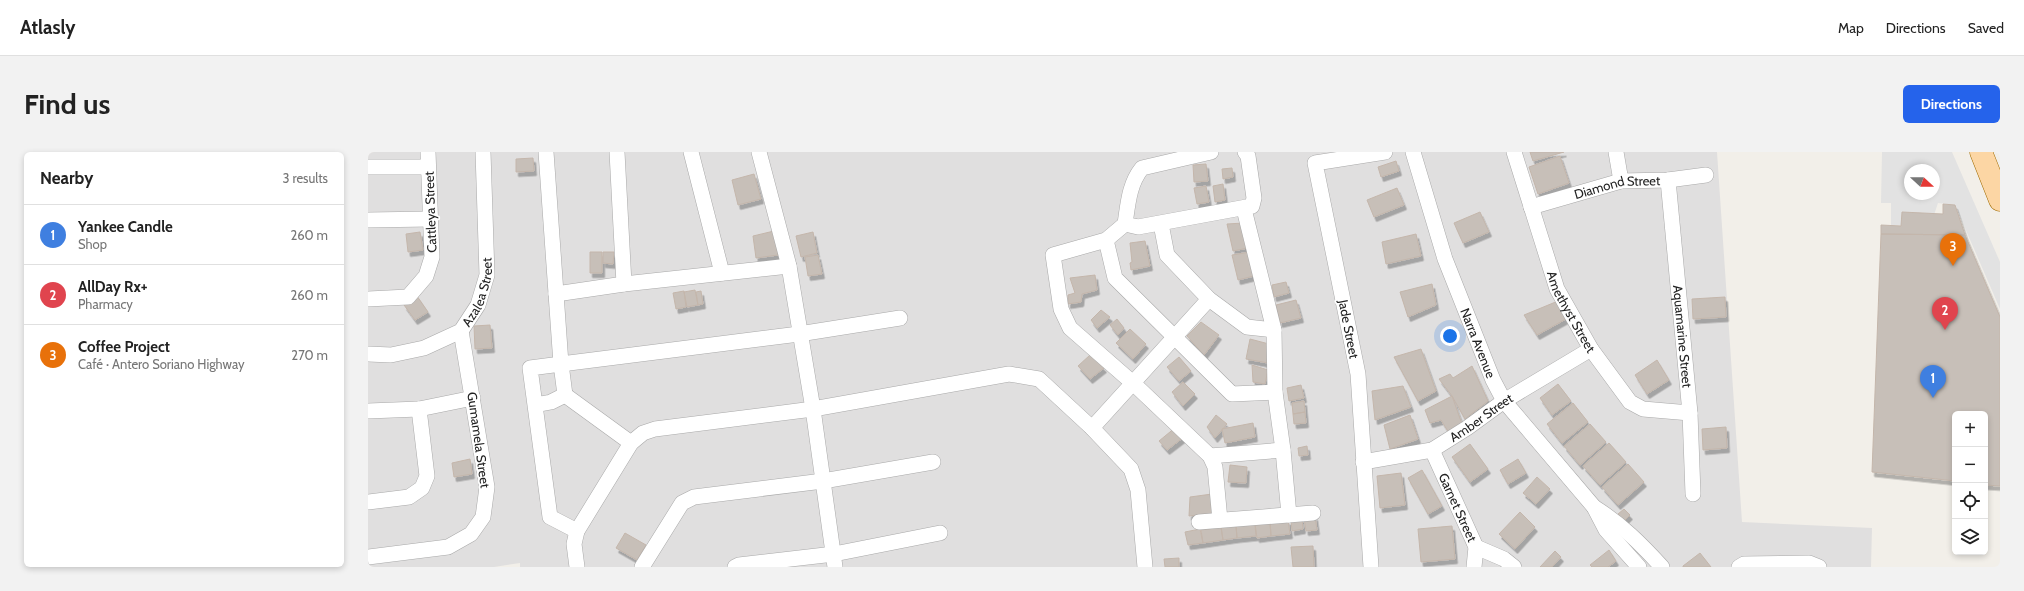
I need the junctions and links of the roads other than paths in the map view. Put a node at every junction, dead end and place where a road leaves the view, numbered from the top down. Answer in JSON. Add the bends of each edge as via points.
{"nodes":[{"id":1,"x":482,"y":152,"type":"edge"},
{"id":2,"x":546,"y":152,"type":"edge"},
{"id":3,"x":617,"y":152,"type":"edge"},
{"id":4,"x":691,"y":152,"type":"edge"},
{"id":5,"x":759,"y":152,"type":"edge"},
{"id":6,"x":1211,"y":152,"type":"edge"},
{"id":7,"x":1245,"y":152,"type":"edge"},
{"id":8,"x":1385,"y":152,"type":"edge"},
{"id":9,"x":1413,"y":152,"type":"edge"},
{"id":10,"x":1514,"y":152,"type":"edge"},
{"id":11,"x":1616,"y":152,"type":"edge"},
{"id":12,"x":1981,"y":152,"type":"edge"},
{"id":13,"x":428,"y":159,"type":"edge"},
{"id":14,"x":368,"y":167,"type":"edge"},
{"id":15,"x":1706,"y":174,"type":"dead end"},
{"id":16,"x":1668,"y":180,"type":"junction"},
{"id":17,"x":1621,"y":181,"type":"junction"},
{"id":18,"x":2000,"y":200,"type":"edge"},
{"id":19,"x":1531,"y":207,"type":"junction"},
{"id":20,"x":1244,"y":209,"type":"junction"},
{"id":21,"x":430,"y":219,"type":"junction"},
{"id":22,"x":368,"y":220,"type":"edge"},
{"id":23,"x":1125,"y":224,"type":"junction"},
{"id":24,"x":1161,"y":224,"type":"junction"},
{"id":25,"x":1106,"y":240,"type":"junction"},
{"id":26,"x":789,"y":266,"type":"junction"},
{"id":27,"x":722,"y":273,"type":"junction"},
{"id":28,"x":624,"y":284,"type":"junction"},
{"id":29,"x":556,"y":294,"type":"junction"},
{"id":30,"x":368,"y":299,"type":"edge"},
{"id":31,"x":1209,"y":299,"type":"junction"},
{"id":32,"x":900,"y":318,"type":"dead end"},
{"id":33,"x":1274,"y":330,"type":"junction"},
{"id":34,"x":461,"y":332,"type":"junction"},
{"id":35,"x":799,"y":334,"type":"junction"},
{"id":36,"x":1175,"y":338,"type":"junction"},
{"id":37,"x":1591,"y":350,"type":"junction"},
{"id":38,"x":368,"y":354,"type":"edge"},
{"id":39,"x":561,"y":364,"type":"junction"},
{"id":40,"x":1134,"y":384,"type":"junction"},
{"id":41,"x":1275,"y":392,"type":"junction"},
{"id":42,"x":565,"y":395,"type":"junction"},
{"id":43,"x":473,"y":398,"type":"junction"},
{"id":44,"x":1504,"y":401,"type":"junction"},
{"id":45,"x":535,"y":405,"type":"junction"},
{"id":46,"x":813,"y":409,"type":"junction"},
{"id":47,"x":419,"y":410,"type":"junction"},
{"id":48,"x":368,"y":411,"type":"edge"},
{"id":49,"x":1690,"y":413,"type":"junction"},
{"id":50,"x":1092,"y":428,"type":"junction"},
{"id":51,"x":631,"y":443,"type":"junction"},
{"id":52,"x":1283,"y":450,"type":"junction"},
{"id":53,"x":1432,"y":450,"type":"junction"},
{"id":54,"x":1210,"y":456,"type":"junction"},
{"id":55,"x":933,"y":462,"type":"dead end"},
{"id":56,"x":1363,"y":462,"type":"junction"},
{"id":57,"x":823,"y":481,"type":"junction"},
{"id":58,"x":1693,"y":494,"type":"dead end"},
{"id":59,"x":368,"y":502,"type":"edge"},
{"id":60,"x":1594,"y":507,"type":"junction"},
{"id":61,"x":1313,"y":512,"type":"dead end"},
{"id":62,"x":1289,"y":515,"type":"junction"},
{"id":63,"x":1220,"y":520,"type":"junction"},
{"id":64,"x":1199,"y":522,"type":"dead end"},
{"id":65,"x":577,"y":531,"type":"junction"},
{"id":66,"x":940,"y":533,"type":"dead end"},
{"id":67,"x":1476,"y":547,"type":"junction"},
{"id":68,"x":368,"y":557,"type":"edge"},
{"id":69,"x":835,"y":560,"type":"edge"},
{"id":70,"x":577,"y":567,"type":"edge"},
{"id":71,"x":642,"y":567,"type":"edge"},
{"id":72,"x":735,"y":567,"type":"edge"},
{"id":73,"x":1145,"y":567,"type":"edge"},
{"id":74,"x":1371,"y":567,"type":"edge"},
{"id":75,"x":1474,"y":567,"type":"edge"},
{"id":76,"x":1514,"y":567,"type":"edge"},
{"id":77,"x":1639,"y":567,"type":"edge"},
{"id":78,"x":1662,"y":567,"type":"edge"},
{"id":79,"x":1739,"y":567,"type":"edge"},
{"id":80,"x":1819,"y":567,"type":"edge"}],
"edges":[{"from":1,"to":34,"type":"street","name":"Azalea Street","via":[[487,275],[478,305]]},
{"from":2,"to":29,"type":"street"},
{"from":3,"to":28,"type":"street"},
{"from":4,"to":27,"type":"street"},
{"from":5,"to":26,"type":"street"},
{"from":6,"to":23,"type":"street","via":[[1142,168],[1135,176],[1131,188]]},
{"from":7,"to":20,"type":"street","via":[[1248,156],[1254,198],[1252,206]]},
{"from":8,"to":56,"type":"street","name":"Jade Street","via":[[1315,163],[1358,374]]},
{"from":9,"to":44,"type":"street","name":"Narra Avenue","via":[[1445,259],[1493,380]]},
{"from":10,"to":19,"type":"street","name":"Amethyst Street"},
{"from":11,"to":17,"type":"street"},
{"from":12,"to":18,"type":"main road"},
{"from":13,"to":14,"type":"street"},
{"from":13,"to":21,"type":"street","name":"Cattleya Street"},
{"from":15,"to":16,"type":"street","name":"Diamond Street"},
{"from":16,"to":17,"type":"street","name":"Diamond Street"},
{"from":16,"to":49,"type":"street","name":"Aquamarine Street"},
{"from":17,"to":19,"type":"street","name":"Diamond Street"},
{"from":19,"to":37,"type":"street","name":"Amethyst Street","via":[[1557,289]]},
{"from":20,"to":24,"type":"street"},
{"from":20,"to":33,"type":"street"},
{"from":21,"to":22,"type":"street"},
{"from":21,"to":30,"type":"street","name":"Cattleya Street","via":[[432,257],[426,276],[408,297]]},
{"from":23,"to":24,"type":"street","via":[[1138,227]]},
{"from":23,"to":25,"type":"street"},
{"from":24,"to":31,"type":"street","via":[[1167,255]]},
{"from":25,"to":36,"type":"street","via":[[1115,278]]},
{"from":25,"to":40,"type":"street","via":[[1053,255],[1061,309],[1070,328]]},
{"from":26,"to":27,"type":"street"},
{"from":26,"to":35,"type":"street"},
{"from":27,"to":28,"type":"street"},
{"from":28,"to":29,"type":"street"},
{"from":29,"to":39,"type":"street"},
{"from":31,"to":33,"type":"street","via":[[1247,327]]},
{"from":31,"to":36,"type":"street"},
{"from":32,"to":35,"type":"street"},
{"from":33,"to":41,"type":"street"},
{"from":34,"to":38,"type":"street","name":"Azalea Street","via":[[424,348],[391,355]]},
{"from":34,"to":43,"type":"street","name":"Gumamela Street"},
{"from":35,"to":39,"type":"street"},
{"from":35,"to":46,"type":"street"},
{"from":36,"to":40,"type":"street"},
{"from":36,"to":41,"type":"street","via":[[1232,394]]},
{"from":37,"to":44,"type":"street","name":"Amber Street"},
{"from":37,"to":49,"type":"street","name":"Amethyst Street","via":[[1630,402],[1643,409]]},
{"from":39,"to":42,"type":"street"},
{"from":39,"to":45,"type":"street","via":[[530,368]]},
{"from":40,"to":50,"type":"street"},
{"from":40,"to":54,"type":"street"},
{"from":41,"to":52,"type":"street"},
{"from":42,"to":45,"type":"street","via":[[551,402]]},
{"from":42,"to":51,"type":"street"},
{"from":43,"to":47,"type":"street"},
{"from":43,"to":68,"type":"street","name":"Gumamela Street","via":[[487,487],[483,517],[472,534],[448,547]]},
{"from":44,"to":53,"type":"street","name":"Amber Street"},
{"from":44,"to":60,"type":"street","name":"Narra Avenue"},
{"from":45,"to":65,"type":"street","via":[[550,517]]},
{"from":46,"to":50,"type":"street","via":[[1009,374],[1039,379]]},
{"from":46,"to":51,"type":"street","via":[[655,429],[643,433]]},
{"from":46,"to":57,"type":"street"},
{"from":47,"to":48,"type":"street"},
{"from":47,"to":59,"type":"street","via":[[427,476],[422,488],[409,497]]},
{"from":49,"to":58,"type":"street","name":"Aquamarine Street"},
{"from":50,"to":73,"type":"street","via":[[1131,469],[1138,490]]},
{"from":51,"to":65,"type":"street"},
{"from":52,"to":54,"type":"street"},
{"from":52,"to":62,"type":"street"},
{"from":53,"to":56,"type":"street","name":"Amber Street"},
{"from":53,"to":67,"type":"street","name":"Garnet Street"},
{"from":54,"to":63,"type":"street","via":[[1214,468]]},
{"from":55,"to":57,"type":"street"},
{"from":56,"to":74,"type":"street","name":"Jade Street"},
{"from":57,"to":69,"type":"street"},
{"from":57,"to":71,"type":"street","via":[[694,497],[682,503]]},
{"from":60,"to":77,"type":"street","name":"Narra Avenue","via":[[1606,530]]},
{"from":60,"to":78,"type":"street","name":"Narra Avenue","via":[[1615,520]]},
{"from":61,"to":62,"type":"street"},
{"from":62,"to":63,"type":"street"},
{"from":63,"to":64,"type":"street"},
{"from":65,"to":70,"type":"street","via":[[574,544]]},
{"from":66,"to":69,"type":"street"},
{"from":67,"to":75,"type":"street","name":"Garnet Street"},
{"from":67,"to":76,"type":"street","via":[[1504,559]]},
{"from":69,"to":72,"type":"street"},
{"from":79,"to":80,"type":"street","via":[[1744,564],[1809,563]]}]}
